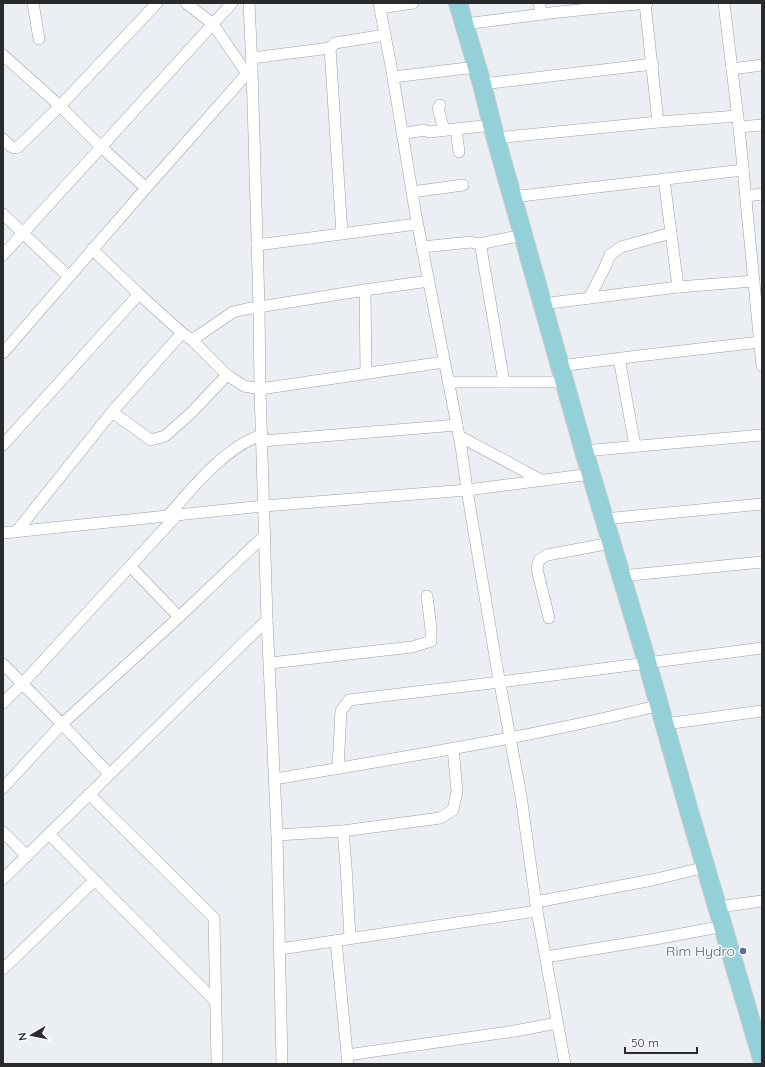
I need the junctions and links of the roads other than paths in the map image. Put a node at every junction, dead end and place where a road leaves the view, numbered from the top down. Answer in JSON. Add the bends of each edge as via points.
{"nodes":[{"id":1,"x":33,"y":3,"type":"edge"},
{"id":2,"x":157,"y":3,"type":"edge"},
{"id":3,"x":186,"y":3,"type":"edge"},
{"id":4,"x":232,"y":3,"type":"edge"},
{"id":5,"x":249,"y":3,"type":"edge"},
{"id":6,"x":413,"y":3,"type":"edge"},
{"id":7,"x":458,"y":3,"type":"edge"},
{"id":8,"x":646,"y":3,"type":"edge"},
{"id":9,"x":724,"y":3,"type":"edge"},
{"id":10,"x":380,"y":6,"type":"edge"},
{"id":11,"x":595,"y":6,"type":"edge"},
{"id":12,"x":540,"y":8,"type":"edge"},
{"id":13,"x":213,"y":24,"type":"junction"},
{"id":14,"x":465,"y":24,"type":"junction"},
{"id":15,"x":385,"y":35,"type":"junction"},
{"id":16,"x":39,"y":39,"type":"dead end"},
{"id":17,"x":330,"y":48,"type":"junction"},
{"id":18,"x":3,"y":55,"type":"edge"},
{"id":19,"x":653,"y":64,"type":"junction"},
{"id":20,"x":762,"y":65,"type":"edge"},
{"id":21,"x":250,"y":67,"type":"junction"},
{"id":22,"x":476,"y":67,"type":"junction"},
{"id":23,"x":732,"y":69,"type":"junction"},
{"id":24,"x":393,"y":77,"type":"junction"},
{"id":25,"x":482,"y":84,"type":"junction"},
{"id":26,"x":440,"y":105,"type":"dead end"},
{"id":27,"x":60,"y":106,"type":"junction"},
{"id":28,"x":738,"y":121,"type":"junction"},
{"id":29,"x":658,"y":122,"type":"junction"},
{"id":30,"x":762,"y":124,"type":"edge"},
{"id":31,"x":456,"y":129,"type":"junction"},
{"id":32,"x":444,"y":130,"type":"junction"},
{"id":33,"x":494,"y":132,"type":"junction"},
{"id":34,"x":402,"y":134,"type":"junction"},
{"id":35,"x":3,"y":139,"type":"edge"},
{"id":36,"x":101,"y":147,"type":"junction"},
{"id":37,"x":459,"y":152,"type":"dead end"},
{"id":38,"x":743,"y":170,"type":"junction"},
{"id":39,"x":664,"y":178,"type":"junction"},
{"id":40,"x":463,"y":185,"type":"dead end"},
{"id":41,"x":146,"y":188,"type":"junction"},
{"id":42,"x":412,"y":192,"type":"junction"},
{"id":43,"x":762,"y":194,"type":"edge"},
{"id":44,"x":746,"y":196,"type":"junction"},
{"id":45,"x":512,"y":197,"type":"junction"},
{"id":46,"x":3,"y":214,"type":"edge"},
{"id":47,"x":417,"y":224,"type":"junction"},
{"id":48,"x":24,"y":233,"type":"junction"},
{"id":49,"x":671,"y":233,"type":"junction"},
{"id":50,"x":342,"y":234,"type":"junction"},
{"id":51,"x":523,"y":235,"type":"junction"},
{"id":52,"x":479,"y":244,"type":"junction"},
{"id":53,"x":257,"y":245,"type":"junction"},
{"id":54,"x":422,"y":247,"type":"junction"},
{"id":55,"x":92,"y":249,"type":"junction"},
{"id":56,"x":3,"y":255,"type":"edge"},
{"id":57,"x":69,"y":277,"type":"junction"},
{"id":58,"x":429,"y":281,"type":"junction"},
{"id":59,"x":754,"y":281,"type":"junction"},
{"id":60,"x":678,"y":287,"type":"junction"},
{"id":61,"x":365,"y":290,"type":"junction"},
{"id":62,"x":139,"y":294,"type":"junction"},
{"id":63,"x":588,"y":298,"type":"junction"},
{"id":64,"x":542,"y":304,"type":"junction"},
{"id":65,"x":259,"y":307,"type":"junction"},
{"id":66,"x":182,"y":333,"type":"junction"},
{"id":67,"x":192,"y":340,"type":"junction"},
{"id":68,"x":760,"y":342,"type":"junction"},
{"id":69,"x":3,"y":353,"type":"edge"},
{"id":70,"x":761,"y":355,"type":"edge"},
{"id":71,"x":618,"y":358,"type":"junction"},
{"id":72,"x":444,"y":362,"type":"junction"},
{"id":73,"x":762,"y":366,"type":"edge"},
{"id":74,"x":366,"y":373,"type":"junction"},
{"id":75,"x":562,"y":374,"type":"junction"},
{"id":76,"x":227,"y":375,"type":"junction"},
{"id":77,"x":448,"y":382,"type":"junction"},
{"id":78,"x":504,"y":382,"type":"junction"},
{"id":79,"x":260,"y":389,"type":"junction"},
{"id":80,"x":112,"y":412,"type":"junction"},
{"id":81,"x":458,"y":431,"type":"junction"},
{"id":82,"x":762,"y":435,"type":"edge"},
{"id":83,"x":262,"y":438,"type":"junction"},
{"id":84,"x":3,"y":445,"type":"edge"},
{"id":85,"x":635,"y":446,"type":"junction"},
{"id":86,"x":584,"y":451,"type":"junction"},
{"id":87,"x":591,"y":474,"type":"junction"},
{"id":88,"x":541,"y":480,"type":"junction"},
{"id":89,"x":467,"y":490,"type":"junction"},
{"id":90,"x":762,"y":504,"type":"edge"},
{"id":91,"x":264,"y":506,"type":"junction"},
{"id":92,"x":172,"y":516,"type":"junction"},
{"id":93,"x":604,"y":519,"type":"junction"},
{"id":94,"x":16,"y":532,"type":"junction"},
{"id":95,"x":3,"y":533,"type":"edge"},
{"id":96,"x":265,"y":535,"type":"junction"},
{"id":97,"x":611,"y":543,"type":"junction"},
{"id":98,"x":762,"y":562,"type":"edge"},
{"id":99,"x":130,"y":566,"type":"junction"},
{"id":100,"x":621,"y":576,"type":"junction"},
{"id":101,"x":428,"y":596,"type":"dead end"},
{"id":102,"x":179,"y":617,"type":"junction"},
{"id":103,"x":549,"y":618,"type":"dead end"},
{"id":104,"x":267,"y":620,"type":"junction"},
{"id":105,"x":762,"y":648,"type":"edge"},
{"id":106,"x":647,"y":662,"type":"junction"},
{"id":107,"x":270,"y":663,"type":"junction"},
{"id":108,"x":3,"y":664,"type":"edge"},
{"id":109,"x":500,"y":682,"type":"junction"},
{"id":110,"x":22,"y":684,"type":"junction"},
{"id":111,"x":3,"y":703,"type":"edge"},
{"id":112,"x":660,"y":705,"type":"junction"},
{"id":113,"x":762,"y":711,"type":"edge"},
{"id":114,"x":62,"y":724,"type":"junction"},
{"id":115,"x":665,"y":724,"type":"junction"},
{"id":116,"x":510,"y":738,"type":"junction"},
{"id":117,"x":453,"y":748,"type":"junction"},
{"id":118,"x":338,"y":768,"type":"junction"},
{"id":119,"x":109,"y":774,"type":"junction"},
{"id":120,"x":275,"y":778,"type":"junction"},
{"id":121,"x":3,"y":788,"type":"edge"},
{"id":122,"x":89,"y":794,"type":"junction"},
{"id":123,"x":343,"y":831,"type":"junction"},
{"id":124,"x":3,"y":832,"type":"edge"},
{"id":125,"x":49,"y":834,"type":"junction"},
{"id":126,"x":277,"y":835,"type":"junction"},
{"id":127,"x":27,"y":856,"type":"junction"},
{"id":128,"x":706,"y":867,"type":"junction"},
{"id":129,"x":3,"y":879,"type":"edge"},
{"id":130,"x":95,"y":880,"type":"junction"},
{"id":131,"x":762,"y":901,"type":"edge"},
{"id":132,"x":537,"y":906,"type":"junction"},
{"id":133,"x":718,"y":907,"type":"junction"},
{"id":134,"x":724,"y":926,"type":"junction"},
{"id":135,"x":350,"y":938,"type":"junction"},
{"id":136,"x":336,"y":941,"type":"junction"},
{"id":137,"x":280,"y":949,"type":"junction"},
{"id":138,"x":546,"y":957,"type":"junction"},
{"id":139,"x":3,"y":969,"type":"edge"},
{"id":140,"x":216,"y":1002,"type":"junction"},
{"id":141,"x":557,"y":1023,"type":"junction"},
{"id":142,"x":762,"y":1059,"type":"edge"},
{"id":143,"x":347,"y":1060,"type":"edge"},
{"id":144,"x":217,"y":1063,"type":"dead end"},
{"id":145,"x":282,"y":1064,"type":"edge"},
{"id":146,"x":565,"y":1064,"type":"edge"}],
"edges":[{"from":1,"to":16,"type":"street"},
{"from":2,"to":27,"type":"street"},
{"from":3,"to":13,"type":"street"},
{"from":4,"to":13,"type":"street"},
{"from":5,"to":21,"type":"street"},
{"from":6,"to":10,"type":"street"},
{"from":7,"to":14,"type":"main road"},
{"from":8,"to":11,"type":"street"},
{"from":8,"to":19,"type":"street"},
{"from":9,"to":23,"type":"street"},
{"from":10,"to":15,"type":"street"},
{"from":11,"to":12,"type":"street"},
{"from":12,"to":14,"type":"street"},
{"from":13,"to":21,"type":"street"},
{"from":13,"to":36,"type":"street"},
{"from":14,"to":22,"type":"main road"},
{"from":15,"to":17,"type":"street","via":[[335,43]]},
{"from":15,"to":24,"type":"street"},
{"from":17,"to":21,"type":"street"},
{"from":17,"to":50,"type":"street"},
{"from":18,"to":27,"type":"street"},
{"from":19,"to":25,"type":"street"},
{"from":19,"to":29,"type":"street"},
{"from":20,"to":23,"type":"street"},
{"from":21,"to":41,"type":"street"},
{"from":21,"to":53,"type":"street"},
{"from":22,"to":24,"type":"street"},
{"from":22,"to":25,"type":"main road"},
{"from":23,"to":28,"type":"street"},
{"from":24,"to":34,"type":"street"},
{"from":25,"to":33,"type":"main road"},
{"from":26,"to":32,"type":"street","via":[[438,108]]},
{"from":27,"to":35,"type":"street","via":[[18,147],[13,148]]},
{"from":27,"to":36,"type":"street"},
{"from":28,"to":29,"type":"street"},
{"from":28,"to":30,"type":"street"},
{"from":28,"to":38,"type":"street"},
{"from":29,"to":33,"type":"street"},
{"from":31,"to":32,"type":"street"},
{"from":31,"to":33,"type":"street"},
{"from":31,"to":37,"type":"street"},
{"from":32,"to":34,"type":"street"},
{"from":33,"to":45,"type":"main road"},
{"from":34,"to":42,"type":"street"},
{"from":36,"to":41,"type":"street"},
{"from":36,"to":48,"type":"street"},
{"from":38,"to":39,"type":"street"},
{"from":38,"to":44,"type":"street"},
{"from":39,"to":45,"type":"street"},
{"from":39,"to":49,"type":"street"},
{"from":40,"to":42,"type":"street"},
{"from":41,"to":55,"type":"street"},
{"from":42,"to":47,"type":"street"},
{"from":43,"to":44,"type":"street"},
{"from":44,"to":59,"type":"street"},
{"from":45,"to":51,"type":"main road"},
{"from":46,"to":48,"type":"street"},
{"from":47,"to":50,"type":"street"},
{"from":47,"to":54,"type":"street"},
{"from":48,"to":56,"type":"street"},
{"from":48,"to":57,"type":"street"},
{"from":49,"to":60,"type":"street"},
{"from":49,"to":63,"type":"street","via":[[621,247],[610,255]]},
{"from":50,"to":53,"type":"street"},
{"from":51,"to":52,"type":"street"},
{"from":51,"to":64,"type":"main road"},
{"from":52,"to":54,"type":"street","via":[[471,242]]},
{"from":52,"to":78,"type":"street"},
{"from":53,"to":65,"type":"street"},
{"from":54,"to":58,"type":"street"},
{"from":55,"to":57,"type":"street"},
{"from":55,"to":62,"type":"street"},
{"from":57,"to":69,"type":"street"},
{"from":58,"to":61,"type":"street"},
{"from":58,"to":72,"type":"street"},
{"from":59,"to":60,"type":"street"},
{"from":59,"to":68,"type":"street"},
{"from":60,"to":63,"type":"street"},
{"from":61,"to":65,"type":"street"},
{"from":61,"to":74,"type":"street"},
{"from":62,"to":66,"type":"street"},
{"from":62,"to":84,"type":"street"},
{"from":63,"to":64,"type":"street"},
{"from":64,"to":75,"type":"main road"},
{"from":65,"to":67,"type":"street","via":[[233,312]]},
{"from":65,"to":79,"type":"street"},
{"from":66,"to":67,"type":"street"},
{"from":66,"to":80,"type":"street"},
{"from":67,"to":76,"type":"street"},
{"from":68,"to":70,"type":"street"},
{"from":68,"to":71,"type":"street"},
{"from":70,"to":73,"type":"street"},
{"from":71,"to":75,"type":"street"},
{"from":71,"to":85,"type":"street"},
{"from":72,"to":74,"type":"street"},
{"from":72,"to":77,"type":"street"},
{"from":74,"to":79,"type":"street"},
{"from":75,"to":78,"type":"street"},
{"from":75,"to":86,"type":"main road"},
{"from":76,"to":79,"type":"street","via":[[244,386]]},
{"from":76,"to":80,"type":"street","via":[[165,436],[151,440]]},
{"from":77,"to":78,"type":"street"},
{"from":77,"to":81,"type":"street"},
{"from":79,"to":83,"type":"street"},
{"from":80,"to":94,"type":"street"},
{"from":81,"to":83,"type":"street"},
{"from":81,"to":88,"type":"street"},
{"from":81,"to":89,"type":"street"},
{"from":82,"to":85,"type":"street"},
{"from":83,"to":91,"type":"street"},
{"from":83,"to":92,"type":"street","via":[[251,438],[225,456],[193,488]]},
{"from":85,"to":86,"type":"street"},
{"from":86,"to":87,"type":"main road"},
{"from":87,"to":88,"type":"street"},
{"from":87,"to":93,"type":"main road"},
{"from":88,"to":89,"type":"street"},
{"from":89,"to":91,"type":"street"},
{"from":89,"to":109,"type":"street"},
{"from":90,"to":93,"type":"street"},
{"from":91,"to":92,"type":"street"},
{"from":91,"to":96,"type":"street"},
{"from":92,"to":94,"type":"street"},
{"from":92,"to":99,"type":"street"},
{"from":93,"to":97,"type":"main road"},
{"from":94,"to":95,"type":"street"},
{"from":96,"to":102,"type":"street"},
{"from":96,"to":104,"type":"street"},
{"from":97,"to":100,"type":"main road"},
{"from":97,"to":103,"type":"street","via":[[547,555],[539,560],[537,569]]},
{"from":98,"to":100,"type":"street"},
{"from":99,"to":102,"type":"street"},
{"from":99,"to":110,"type":"street"},
{"from":100,"to":106,"type":"main road"},
{"from":101,"to":107,"type":"street","via":[[431,641],[412,647]]},
{"from":102,"to":114,"type":"street"},
{"from":104,"to":107,"type":"street"},
{"from":104,"to":119,"type":"street"},
{"from":105,"to":106,"type":"street"},
{"from":106,"to":109,"type":"street"},
{"from":106,"to":112,"type":"main road"},
{"from":107,"to":120,"type":"street"},
{"from":108,"to":110,"type":"street"},
{"from":109,"to":116,"type":"street"},
{"from":109,"to":118,"type":"street","via":[[349,700],[341,711]]},
{"from":110,"to":111,"type":"street"},
{"from":110,"to":114,"type":"street"},
{"from":112,"to":115,"type":"main road"},
{"from":112,"to":116,"type":"street"},
{"from":113,"to":115,"type":"street"},
{"from":114,"to":119,"type":"street"},
{"from":114,"to":121,"type":"street"},
{"from":115,"to":128,"type":"main road"},
{"from":116,"to":117,"type":"street"},
{"from":116,"to":132,"type":"street"},
{"from":117,"to":118,"type":"street"},
{"from":117,"to":123,"type":"street","via":[[457,791],[453,810],[440,818]]},
{"from":118,"to":120,"type":"street"},
{"from":119,"to":122,"type":"street"},
{"from":120,"to":126,"type":"street"},
{"from":122,"to":125,"type":"street"},
{"from":122,"to":140,"type":"street","via":[[214,918]]},
{"from":123,"to":126,"type":"street"},
{"from":123,"to":135,"type":"street"},
{"from":124,"to":127,"type":"street"},
{"from":125,"to":127,"type":"street"},
{"from":125,"to":130,"type":"street"},
{"from":126,"to":137,"type":"street"},
{"from":127,"to":129,"type":"street"},
{"from":128,"to":132,"type":"street"},
{"from":128,"to":133,"type":"main road"},
{"from":130,"to":139,"type":"street"},
{"from":130,"to":140,"type":"street"},
{"from":131,"to":133,"type":"street"},
{"from":132,"to":135,"type":"street"},
{"from":132,"to":138,"type":"street"},
{"from":133,"to":134,"type":"main road"},
{"from":134,"to":138,"type":"street"},
{"from":134,"to":142,"type":"main road"},
{"from":135,"to":136,"type":"street"},
{"from":136,"to":137,"type":"street"},
{"from":136,"to":143,"type":"street"},
{"from":137,"to":145,"type":"street"},
{"from":138,"to":141,"type":"street"},
{"from":140,"to":144,"type":"street"},
{"from":141,"to":143,"type":"street"},
{"from":141,"to":146,"type":"street"}]}
